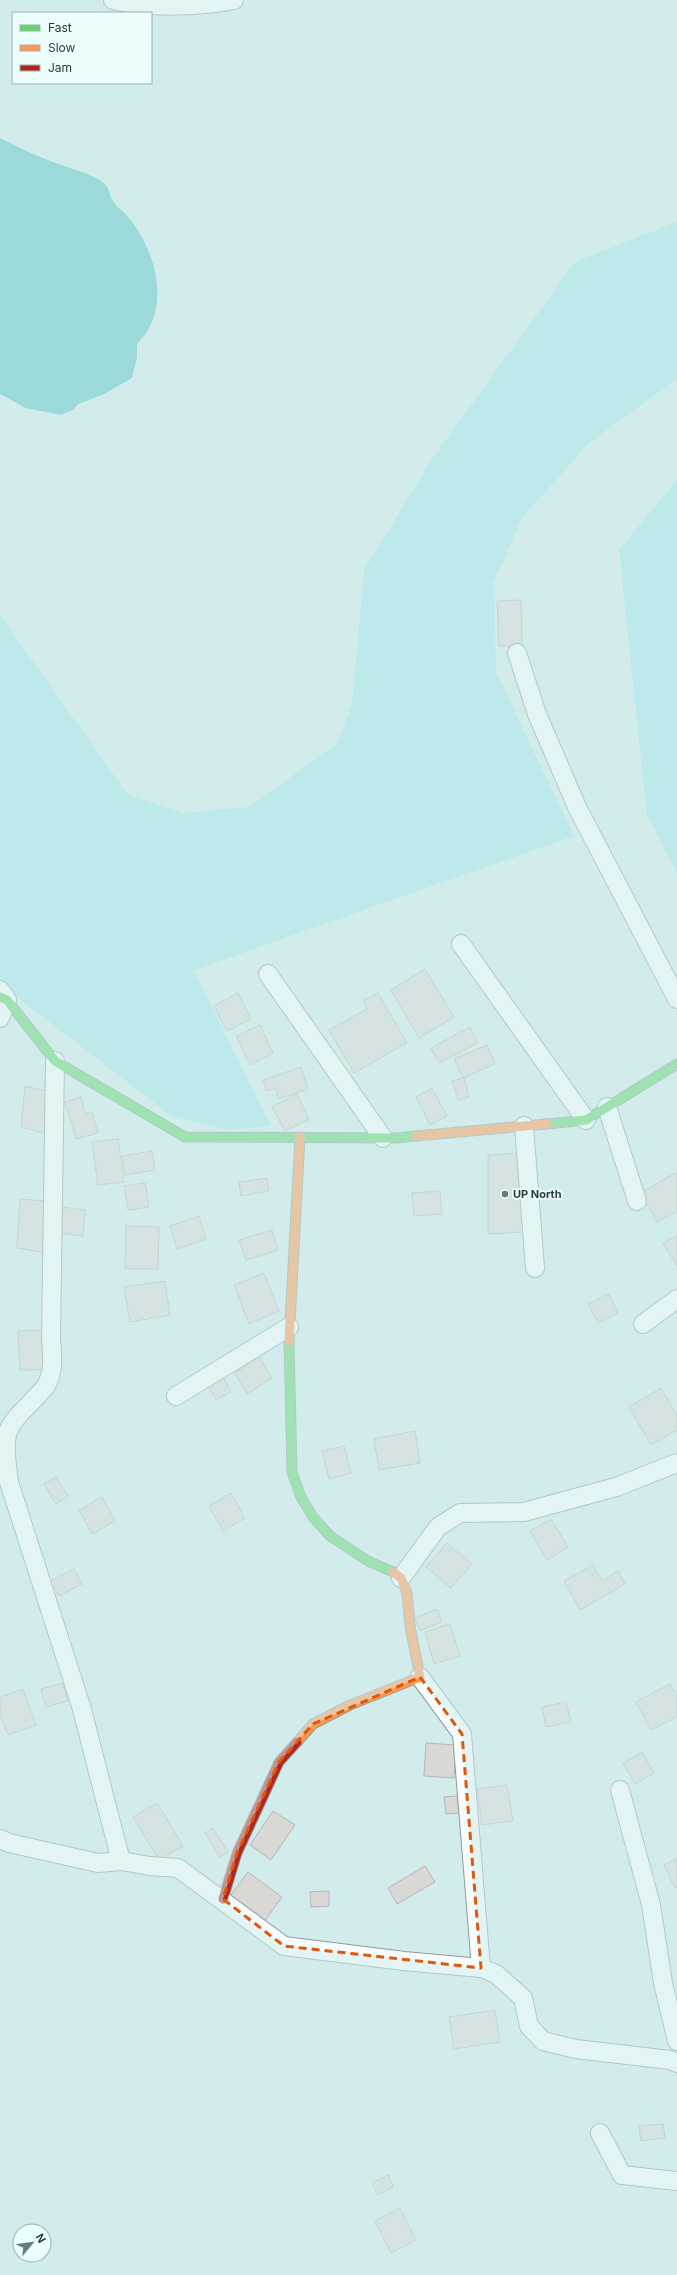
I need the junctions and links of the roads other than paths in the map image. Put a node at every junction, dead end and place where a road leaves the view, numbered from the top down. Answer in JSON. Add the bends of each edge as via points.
{"nodes":[{"id":1,"x":113,"y":0,"type":"edge"},
{"id":2,"x":234,"y":0,"type":"edge"},
{"id":3,"x":517,"y":653,"type":"dead end"},
{"id":4,"x":461,"y":944,"type":"dead end"},
{"id":5,"x":268,"y":974,"type":"dead end"},
{"id":6,"x":2,"y":996,"type":"edge"},
{"id":7,"x":677,"y":999,"type":"edge"},
{"id":8,"x":0,"y":1018,"type":"edge"},
{"id":9,"x":55,"y":1061,"type":"junction"},
{"id":10,"x":677,"y":1064,"type":"edge"},
{"id":11,"x":607,"y":1107,"type":"junction"},
{"id":12,"x":586,"y":1120,"type":"junction"},
{"id":13,"x":524,"y":1126,"type":"junction"},
{"id":14,"x":300,"y":1137,"type":"junction"},
{"id":15,"x":382,"y":1138,"type":"junction"},
{"id":16,"x":637,"y":1201,"type":"dead end"},
{"id":17,"x":535,"y":1268,"type":"dead end"},
{"id":18,"x":677,"y":1299,"type":"edge"},
{"id":19,"x":642,"y":1324,"type":"dead end"},
{"id":20,"x":289,"y":1327,"type":"junction"},
{"id":21,"x":176,"y":1396,"type":"dead end"},
{"id":22,"x":677,"y":1463,"type":"edge"},
{"id":23,"x":401,"y":1578,"type":"junction"},
{"id":24,"x":420,"y":1677,"type":"junction"},
{"id":25,"x":620,"y":1790,"type":"dead end"},
{"id":26,"x":0,"y":1840,"type":"edge"},
{"id":27,"x":121,"y":1861,"type":"junction"},
{"id":28,"x":223,"y":1899,"type":"junction"},
{"id":29,"x":481,"y":1968,"type":"junction"},
{"id":30,"x":670,"y":1979,"type":"edge"},
{"id":31,"x":677,"y":2041,"type":"edge"},
{"id":32,"x":677,"y":2063,"type":"edge"},
{"id":33,"x":600,"y":2133,"type":"dead end"},
{"id":34,"x":677,"y":2180,"type":"edge"}],
"edges":[{"from":1,"to":2,"type":"street","via":[[129,4],[213,4]]},
{"from":3,"to":7,"type":"street","via":[[537,714],[577,807]]},
{"from":4,"to":12,"type":"street"},
{"from":5,"to":15,"type":"street"},
{"from":6,"to":8,"type":"street"},
{"from":6,"to":9,"type":"street"},
{"from":9,"to":14,"type":"street","via":[[185,1137]]},
{"from":9,"to":27,"type":"street","via":[[52,1364],[46,1386],[8,1424],[3,1454],[9,1482],[84,1713]]},
{"from":10,"to":11,"type":"street"},
{"from":11,"to":12,"type":"street"},
{"from":11,"to":16,"type":"street"},
{"from":12,"to":13,"type":"street"},
{"from":13,"to":15,"type":"street"},
{"from":13,"to":17,"type":"street"},
{"from":14,"to":15,"type":"street"},
{"from":14,"to":20,"type":"street"},
{"from":18,"to":19,"type":"street"},
{"from":20,"to":21,"type":"street"},
{"from":20,"to":23,"type":"street","via":[[292,1472],[301,1498],[330,1536],[368,1561],[388,1569]]},
{"from":22,"to":23,"type":"street","via":[[616,1487],[524,1512],[460,1513],[438,1527]]},
{"from":23,"to":24,"type":"street","via":[[407,1592],[410,1626]]},
{"from":24,"to":28,"type":"street","via":[[350,1705],[313,1724],[279,1762],[237,1853]]},
{"from":24,"to":29,"type":"street","via":[[462,1734]]},
{"from":25,"to":30,"type":"street"},
{"from":26,"to":27,"type":"street","via":[[98,1863]]},
{"from":27,"to":28,"type":"street","via":[[178,1868]]},
{"from":28,"to":29,"type":"street","via":[[284,1946]]},
{"from":29,"to":32,"type":"street","via":[[496,1974],[523,1998],[528,2026],[542,2041],[576,2049],[670,2060]]},
{"from":30,"to":31,"type":"street"},
{"from":33,"to":34,"type":"street","via":[[622,2175]]}]}
